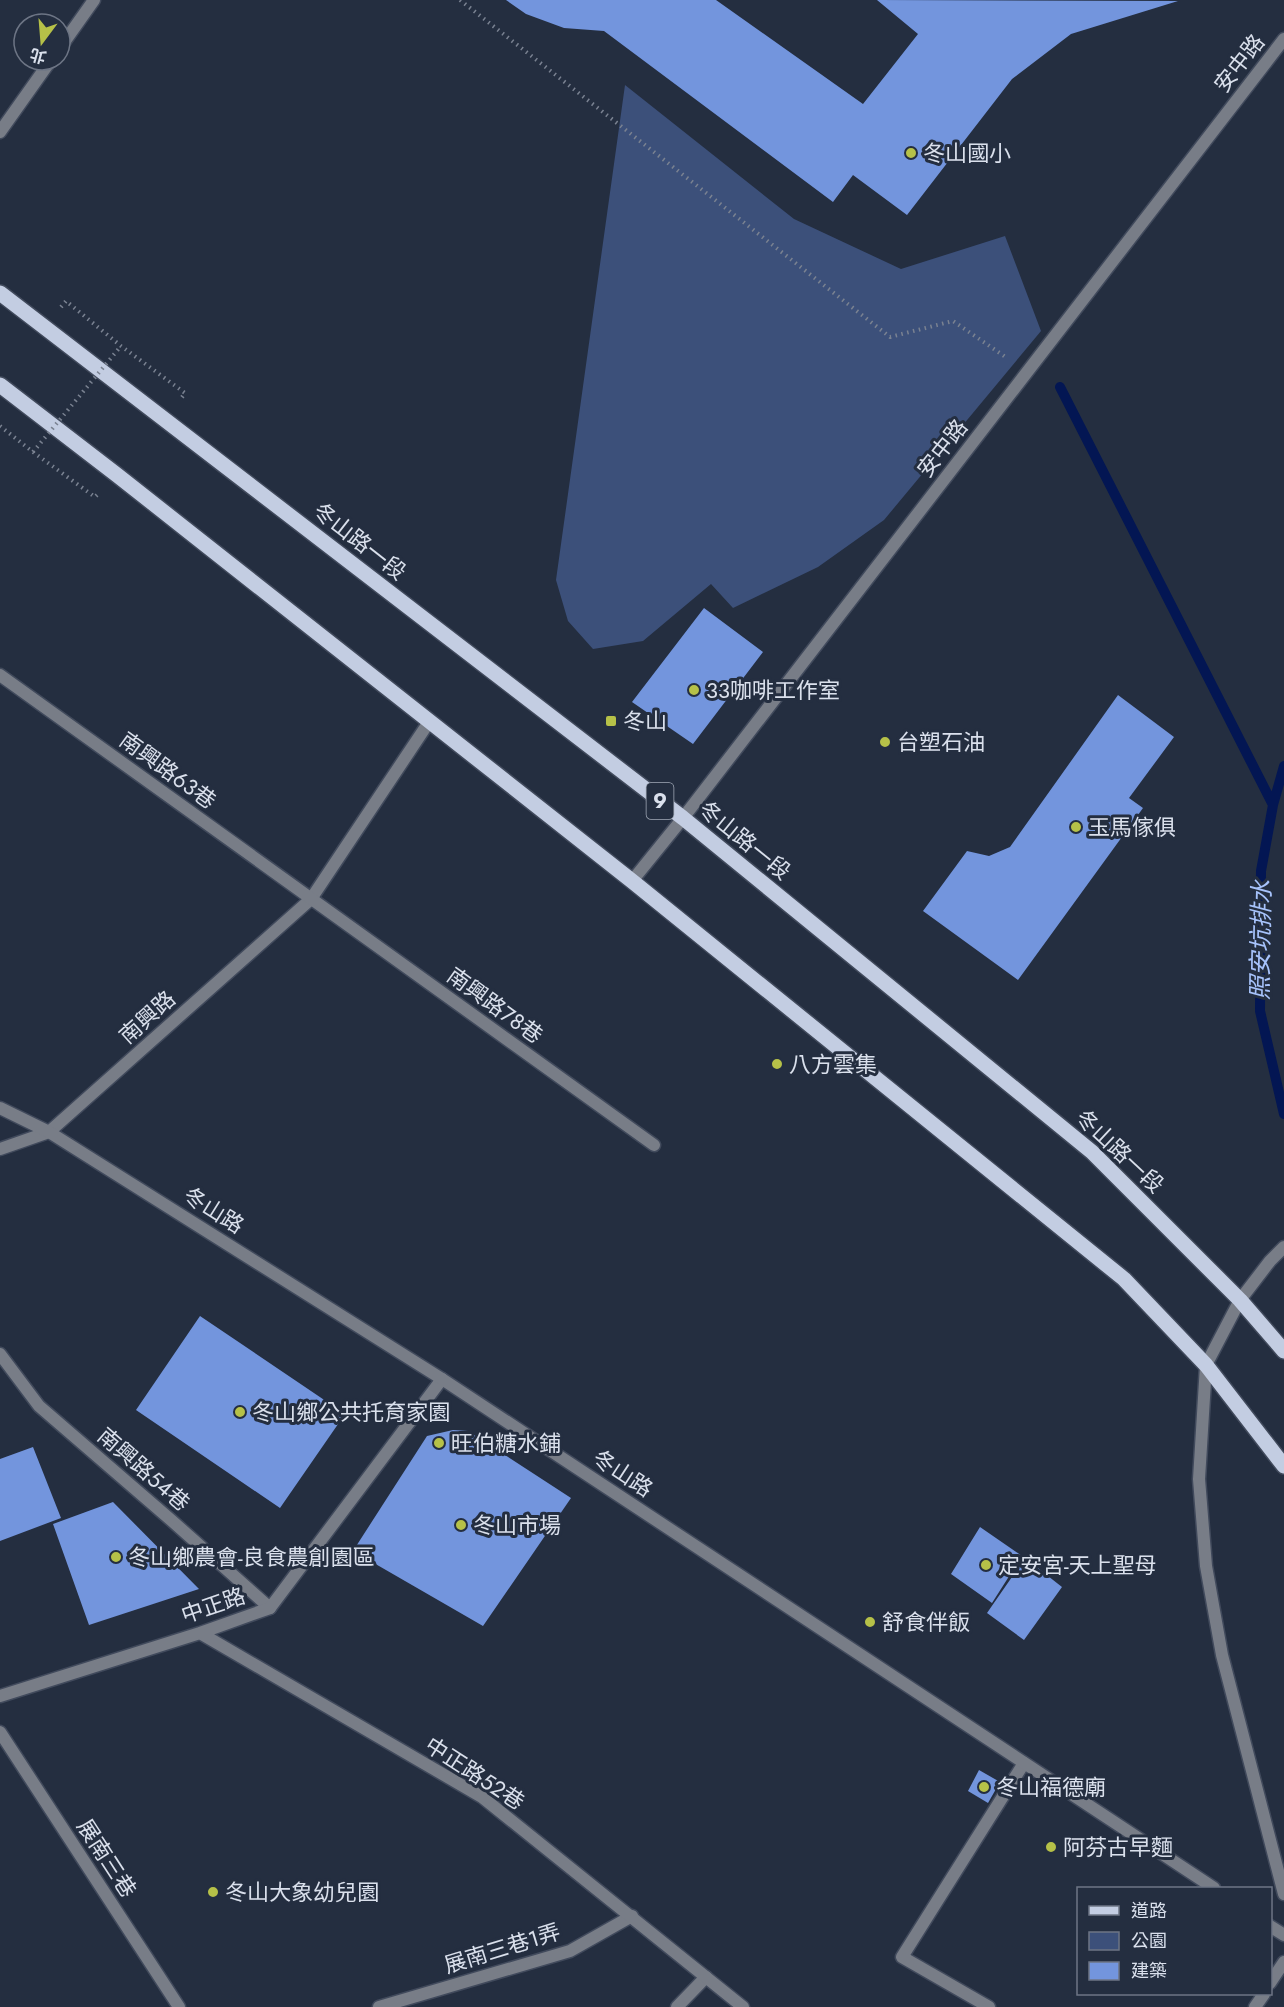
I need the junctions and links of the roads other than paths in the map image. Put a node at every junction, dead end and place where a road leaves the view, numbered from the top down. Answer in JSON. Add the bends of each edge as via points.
{"nodes":[{"id":1,"x":94,"y":0,"type":"edge"},
{"id":2,"x":72,"y":31,"type":"edge"},
{"id":3,"x":1284,"y":39,"type":"edge"},
{"id":4,"x":42,"y":72,"type":"edge"},
{"id":5,"x":0,"y":132,"type":"edge"},
{"id":6,"x":0,"y":293,"type":"edge"},
{"id":7,"x":0,"y":385,"type":"edge"},
{"id":8,"x":0,"y":675,"type":"edge"},
{"id":9,"x":429,"y":722,"type":"junction"},
{"id":10,"x":683,"y":818,"type":"junction"},
{"id":11,"x":632,"y":881,"type":"junction"},
{"id":12,"x":311,"y":899,"type":"junction"},
{"id":13,"x":0,"y":1108,"type":"edge"},
{"id":14,"x":49,"y":1132,"type":"junction"},
{"id":15,"x":654,"y":1145,"type":"dead end"},
{"id":16,"x":0,"y":1149,"type":"edge"},
{"id":17,"x":1284,"y":1247,"type":"edge"},
{"id":18,"x":1240,"y":1300,"type":"junction"},
{"id":19,"x":1284,"y":1351,"type":"edge"},
{"id":20,"x":0,"y":1354,"type":"edge"},
{"id":21,"x":1206,"y":1365,"type":"junction"},
{"id":22,"x":442,"y":1378,"type":"junction"},
{"id":23,"x":1284,"y":1466,"type":"edge"},
{"id":24,"x":270,"y":1608,"type":"junction"},
{"id":25,"x":200,"y":1633,"type":"junction"},
{"id":26,"x":0,"y":1696,"type":"edge"},
{"id":27,"x":0,"y":1732,"type":"edge"},
{"id":28,"x":1024,"y":1763,"type":"junction"},
{"id":29,"x":1212,"y":1887,"type":"edge"},
{"id":30,"x":1284,"y":1894,"type":"edge"},
{"id":31,"x":632,"y":1916,"type":"junction"},
{"id":32,"x":1284,"y":1962,"type":"edge"},
{"id":33,"x":706,"y":1977,"type":"junction"},
{"id":34,"x":1272,"y":1980,"type":"edge"},
{"id":35,"x":179,"y":2007,"type":"edge"},
{"id":36,"x":380,"y":2007,"type":"edge"},
{"id":37,"x":677,"y":2007,"type":"edge"},
{"id":38,"x":743,"y":2007,"type":"edge"},
{"id":39,"x":989,"y":2007,"type":"edge"}],
"edges":[{"from":1,"to":2,"type":"street"},
{"from":3,"to":10,"type":"street","name":"安中路"},
{"from":4,"to":5,"type":"street"},
{"from":6,"to":10,"type":"main road","name":"冬山路一段","number":"9"},
{"from":7,"to":9,"type":"main road"},
{"from":8,"to":12,"type":"street","name":"南興路63巷"},
{"from":9,"to":11,"type":"main road"},
{"from":9,"to":12,"type":"street","name":"南興路"},
{"from":10,"to":11,"type":"street","name":"安中路"},
{"from":10,"to":18,"type":"main road","name":"冬山路一段","number":"9","via":[[1092,1152]]},
{"from":11,"to":21,"type":"main road","via":[[1124,1279]]},
{"from":12,"to":14,"type":"street","name":"南興路"},
{"from":12,"to":15,"type":"street","name":"南興路78巷"},
{"from":13,"to":14,"type":"street","name":"冬山路"},
{"from":14,"to":16,"type":"street","name":"南興路"},
{"from":14,"to":22,"type":"street","name":"冬山路"},
{"from":17,"to":18,"type":"street"},
{"from":18,"to":19,"type":"main road","name":"冬山路一段","number":"9"},
{"from":18,"to":21,"type":"street"},
{"from":20,"to":24,"type":"street","name":"南興路54巷","via":[[39,1406]]},
{"from":21,"to":23,"type":"main road"},
{"from":21,"to":30,"type":"street","via":[[1199,1479],[1206,1566],[1222,1655]]},
{"from":22,"to":24,"type":"street","name":"中正路"},
{"from":22,"to":28,"type":"street","name":"冬山路"},
{"from":24,"to":25,"type":"street","name":"中正路"},
{"from":25,"to":26,"type":"street","name":"中正路"},
{"from":25,"to":31,"type":"street","name":"中正路52巷","via":[[482,1797]]},
{"from":27,"to":35,"type":"street","name":"展南三巷"},
{"from":28,"to":29,"type":"street","name":"冬山路"},
{"from":28,"to":39,"type":"street","via":[[902,1957]]},
{"from":31,"to":33,"type":"street","name":"中正路52巷"},
{"from":31,"to":36,"type":"street","name":"展南三巷1弄","via":[[570,1951]]},
{"from":32,"to":34,"type":"street"},
{"from":33,"to":37,"type":"street"},
{"from":33,"to":38,"type":"street","name":"中正路52巷"}]}
